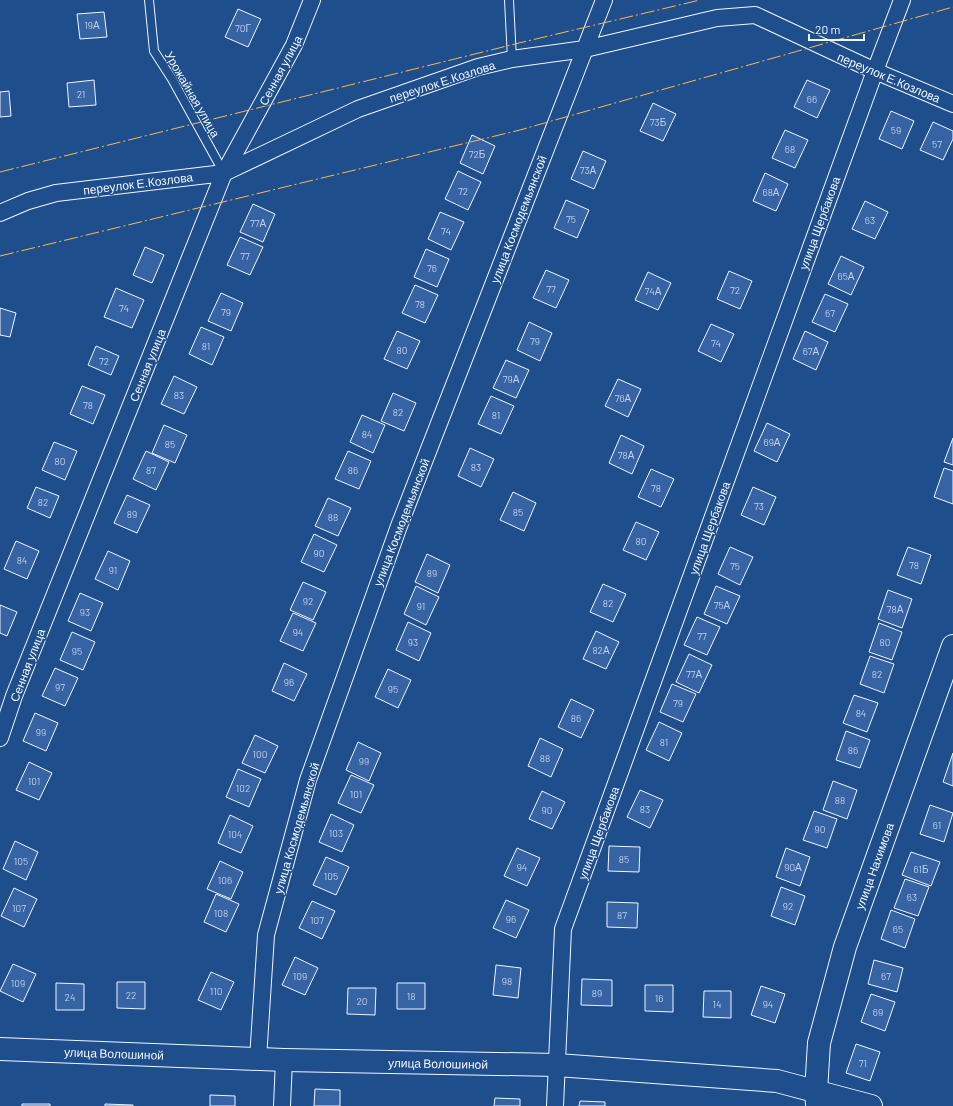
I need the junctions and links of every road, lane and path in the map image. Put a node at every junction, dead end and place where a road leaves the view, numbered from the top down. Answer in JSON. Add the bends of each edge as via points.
{"nodes":[{"id":1,"x":149,"y":0,"type":"edge"},
{"id":2,"x":312,"y":0,"type":"edge"},
{"id":3,"x":510,"y":0,"type":"edge"},
{"id":4,"x":604,"y":0,"type":"edge"},
{"id":5,"x":902,"y":0,"type":"edge"},
{"id":6,"x":585,"y":49,"type":"junction"},
{"id":7,"x":512,"y":59,"type":"junction"},
{"id":8,"x":875,"y":71,"type":"junction"},
{"id":9,"x":953,"y":104,"type":"edge"},
{"id":10,"x":224,"y":173,"type":"junction"},
{"id":11,"x":0,"y":213,"type":"edge"},
{"id":12,"x":953,"y":646,"type":"edge"},
{"id":13,"x":0,"y":738,"type":"edge"},
{"id":14,"x":0,"y":1049,"type":"edge"},
{"id":15,"x":258,"y":1059,"type":"junction"},
{"id":16,"x":284,"y":1060,"type":"junction"},
{"id":17,"x":557,"y":1064,"type":"junction"},
{"id":18,"x":817,"y":1098,"type":"edge"},
{"id":19,"x":282,"y":1106,"type":"edge"},
{"id":20,"x":555,"y":1106,"type":"edge"},
{"id":21,"x":872,"y":1106,"type":"edge"}],
"edges":[{"from":1,"to":10,"type":"lane","name":"Урожайная улица","via":[[154,51]]},
{"from":2,"to":10,"type":"street","name":"Сенная улица","via":[[294,45]]},
{"from":3,"to":7,"type":"lane"},
{"from":4,"to":6,"type":"street","name":"улица Космодемьянской"},
{"from":5,"to":8,"type":"street","name":"улица Щербакова"},
{"from":6,"to":7,"type":"street","name":"переулок Е.Козлова"},
{"from":6,"to":8,"type":"street","name":"переулок Е.Козлова","via":[[717,18],[755,16]]},
{"from":6,"to":15,"type":"street","name":"улица Космодемьянской","via":[[399,526],[308,780],[266,935]]},
{"from":7,"to":10,"type":"street","name":"переулок Е.Козлова","via":[[478,67],[358,109]]},
{"from":8,"to":9,"type":"street","name":"переулок Е.Козлова"},
{"from":8,"to":17,"type":"street","name":"улица Щербакова","via":[[563,929]]},
{"from":10,"to":11,"type":"street","name":"переулок Е.Козлова","via":[[56,193]]},
{"from":10,"to":13,"type":"street","name":"Сенная улица","via":[[14,696]]},
{"from":12,"to":18,"type":"street","name":"улица Нахимова","via":[[845,947],[819,1043]]},
{"from":14,"to":15,"type":"street","name":"улица Волошиной"},
{"from":15,"to":16,"type":"street","name":"улица Волошиной"},
{"from":16,"to":17,"type":"street","name":"улица Волошиной"},
{"from":16,"to":19,"type":"street"},
{"from":17,"to":18,"type":"street","name":"улица Волошиной","via":[[777,1081]]},
{"from":17,"to":20,"type":"street","name":"улица Щербакова"},
{"from":18,"to":21,"type":"street","name":"улица Волошиной"}]}
